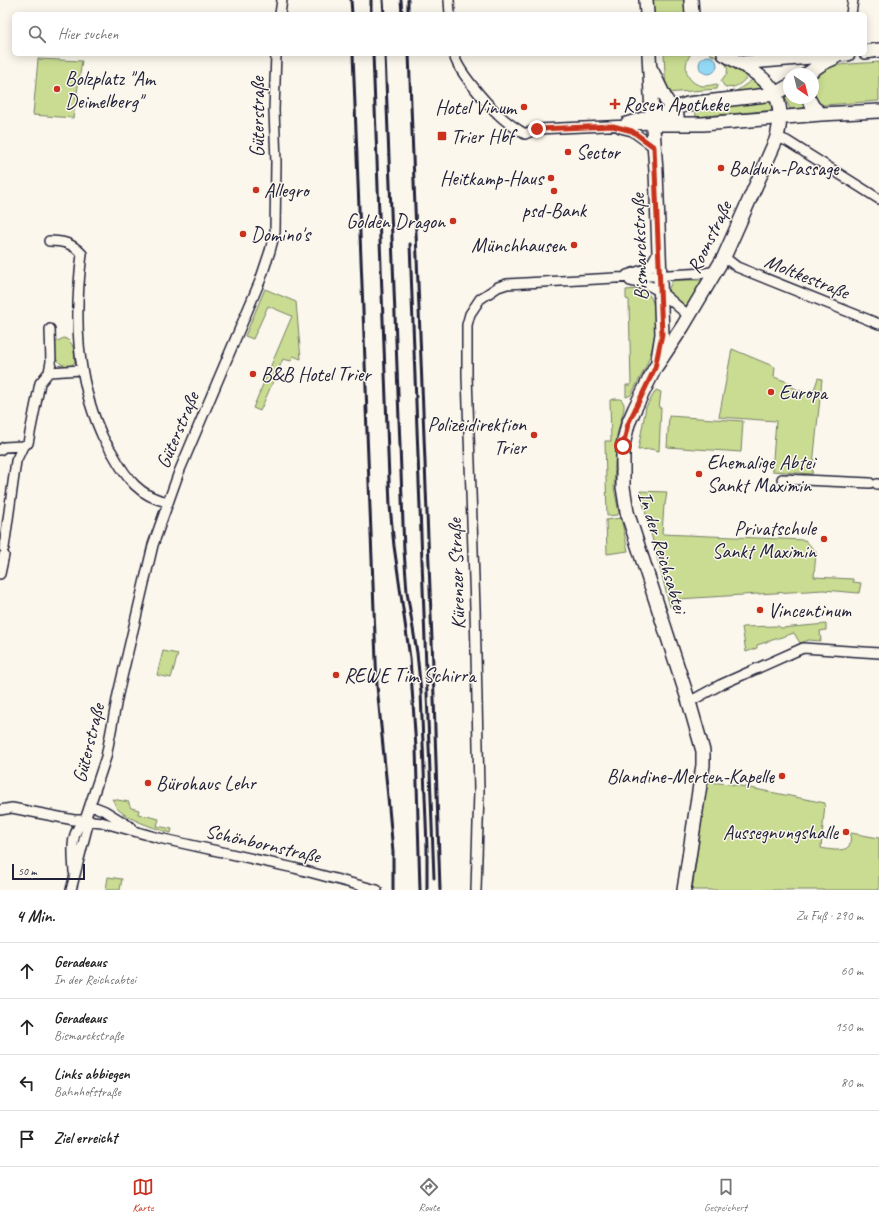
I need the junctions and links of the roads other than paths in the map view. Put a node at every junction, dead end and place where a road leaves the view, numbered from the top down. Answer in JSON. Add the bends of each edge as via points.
{"nodes":[{"id":1,"x":282,"y":0,"type":"edge"},
{"id":2,"x":449,"y":0,"type":"edge"},
{"id":3,"x":646,"y":0,"type":"edge"},
{"id":4,"x":691,"y":0,"type":"edge"},
{"id":5,"x":853,"y":0,"type":"edge"},
{"id":6,"x":280,"y":12,"type":"edge"},
{"id":7,"x":450,"y":12,"type":"edge"},
{"id":8,"x":647,"y":12,"type":"edge"},
{"id":9,"x":692,"y":12,"type":"edge"},
{"id":10,"x":851,"y":12,"type":"edge"},
{"id":11,"x":879,"y":50,"type":"edge"},
{"id":12,"x":867,"y":52,"type":"edge"},
{"id":13,"x":276,"y":56,"type":"edge"},
{"id":14,"x":455,"y":56,"type":"edge"},
{"id":15,"x":728,"y":56,"type":"edge"},
{"id":16,"x":822,"y":56,"type":"edge"},
{"id":17,"x":841,"y":56,"type":"edge"},
{"id":18,"x":649,"y":60,"type":"edge"},
{"id":19,"x":740,"y":63,"type":"junction"},
{"id":20,"x":816,"y":68,"type":"edge"},
{"id":21,"x":783,"y":89,"type":"edge"},
{"id":22,"x":775,"y":94,"type":"junction"},
{"id":23,"x":811,"y":104,"type":"edge"},
{"id":24,"x":672,"y":109,"type":"junction"},
{"id":25,"x":879,"y":111,"type":"edge"},
{"id":26,"x":821,"y":114,"type":"junction"},
{"id":27,"x":782,"y":117,"type":"junction"},
{"id":28,"x":652,"y":119,"type":"junction"},
{"id":29,"x":692,"y":124,"type":"junction"},
{"id":30,"x":613,"y":126,"type":"junction"},
{"id":31,"x":776,"y":140,"type":"junction"},
{"id":32,"x":654,"y":147,"type":"junction"},
{"id":33,"x":879,"y":199,"type":"edge"},
{"id":34,"x":49,"y":242,"type":"dead end"},
{"id":35,"x":659,"y":250,"type":"junction"},
{"id":36,"x":724,"y":257,"type":"junction"},
{"id":37,"x":717,"y":269,"type":"junction"},
{"id":38,"x":660,"y":276,"type":"junction"},
{"id":39,"x":618,"y":278,"type":"junction"},
{"id":40,"x":661,"y":292,"type":"junction"},
{"id":41,"x":689,"y":316,"type":"junction"},
{"id":42,"x":879,"y":324,"type":"edge"},
{"id":43,"x":50,"y":329,"type":"dead end"},
{"id":44,"x":655,"y":368,"type":"junction"},
{"id":45,"x":81,"y":370,"type":"junction"},
{"id":46,"x":49,"y":372,"type":"junction"},
{"id":47,"x":23,"y":446,"type":"junction"},
{"id":48,"x":0,"y":450,"type":"edge"},
{"id":49,"x":782,"y":479,"type":"dead end"},
{"id":50,"x":875,"y":484,"type":"edge"},
{"id":51,"x":168,"y":502,"type":"junction"},
{"id":52,"x":0,"y":574,"type":"edge"},
{"id":53,"x":879,"y":653,"type":"edge"},
{"id":54,"x":689,"y":702,"type":"junction"},
{"id":55,"x":90,"y":805,"type":"junction"},
{"id":56,"x":0,"y":810,"type":"edge"},
{"id":57,"x":85,"y":820,"type":"junction"},
{"id":58,"x":141,"y":833,"type":"junction"},
{"id":59,"x":71,"y":890,"type":"edge"},
{"id":60,"x":376,"y":890,"type":"edge"},
{"id":61,"x":476,"y":890,"type":"edge"},
{"id":62,"x":684,"y":890,"type":"edge"}],
"edges":[{"from":1,"to":6,"type":"street"},
{"from":2,"to":7,"type":"street"},
{"from":3,"to":8,"type":"main road"},
{"from":4,"to":9,"type":"main road"},
{"from":5,"to":10,"type":"street"},
{"from":11,"to":12,"type":"main road"},
{"from":13,"to":51,"type":"street","name":"Güterstraße","via":[[275,232],[260,281],[178,472]]},
{"from":14,"to":30,"type":"street","via":[[469,80],[490,105],[512,126],[525,134],[537,129]]},
{"from":15,"to":19,"type":"main road"},
{"from":16,"to":19,"type":"main road"},
{"from":17,"to":20,"type":"main road"},
{"from":18,"to":24,"type":"main road"},
{"from":18,"to":28,"type":"main road","name":"Bismarckstraße"},
{"from":19,"to":22,"type":"main road","via":[[767,82]]},
{"from":21,"to":22,"type":"main road"},
{"from":22,"to":24,"type":"main road","via":[[688,104]]},
{"from":22,"to":27,"type":"main road"},
{"from":23,"to":26,"type":"main road"},
{"from":24,"to":28,"type":"main road"},
{"from":24,"to":29,"type":"main road","via":[[681,121]]},
{"from":25,"to":26,"type":"main road"},
{"from":26,"to":27,"type":"main road"},
{"from":27,"to":29,"type":"main road"},
{"from":27,"to":31,"type":"main road","name":"Roonstraße"},
{"from":28,"to":29,"type":"main road"},
{"from":28,"to":30,"type":"street"},
{"from":28,"to":32,"type":"main road","name":"Bismarckstraße"},
{"from":30,"to":32,"type":"street","via":[[632,131]]},
{"from":31,"to":33,"type":"street","via":[[787,141]]},
{"from":31,"to":36,"type":"main road","name":"Roonstraße"},
{"from":32,"to":35,"type":"main road","name":"Bismarckstraße"},
{"from":34,"to":45,"type":"street","via":[[57,241],[72,245],[82,254],[77,317]]},
{"from":35,"to":38,"type":"main road","name":"Bismarckstraße"},
{"from":35,"to":39,"type":"street","via":[[649,268]]},
{"from":36,"to":37,"type":"main road","name":"Roonstraße"},
{"from":36,"to":42,"type":"street","name":"Moltkestraße","via":[[737,267]]},
{"from":37,"to":38,"type":"street","via":[[705,273]]},
{"from":37,"to":41,"type":"main road","name":"Roonstraße"},
{"from":38,"to":39,"type":"street"},
{"from":38,"to":40,"type":"main road","name":"Bismarckstraße"},
{"from":39,"to":40,"type":"street","via":[[650,286]]},
{"from":39,"to":61,"type":"street","name":"Kürenzer Straße","via":[[498,287],[480,299],[470,314],[467,325],[479,791]]},
{"from":40,"to":41,"type":"street"},
{"from":40,"to":44,"type":"main road","name":"Bismarckstraße","via":[[662,334]]},
{"from":41,"to":44,"type":"main road","name":"Roonstraße"},
{"from":43,"to":46,"type":"street"},
{"from":44,"to":54,"type":"main road","name":"In der Reichsabtei","via":[[628,424],[623,446],[623,487],[633,534]]},
{"from":45,"to":46,"type":"street"},
{"from":45,"to":51,"type":"street","via":[[101,434],[119,465],[137,488],[148,496]]},
{"from":46,"to":47,"type":"street","via":[[40,383],[28,442]]},
{"from":47,"to":48,"type":"street","via":[[4,447]]},
{"from":47,"to":52,"type":"street","via":[[16,461]]},
{"from":49,"to":50,"type":"street"},
{"from":51,"to":55,"type":"street","name":"Güterstraße","via":[[153,545],[118,694],[106,758]]},
{"from":53,"to":54,"type":"street","via":[[803,648],[720,685]]},
{"from":54,"to":62,"type":"main road","name":"In der Reichsabtei","via":[[703,751],[703,765]]},
{"from":55,"to":57,"type":"street","name":"Güterstraße"},
{"from":55,"to":58,"type":"street","name":"Schönbornstraße"},
{"from":56,"to":57,"type":"street","name":"Schönbornstraße","via":[[12,808]]},
{"from":57,"to":58,"type":"street","name":"Schönbornstraße"},
{"from":57,"to":59,"type":"street","name":"Güterstraße","via":[[87,828]]},
{"from":58,"to":60,"type":"street","name":"Schönbornstraße","via":[[294,868]]}]}
